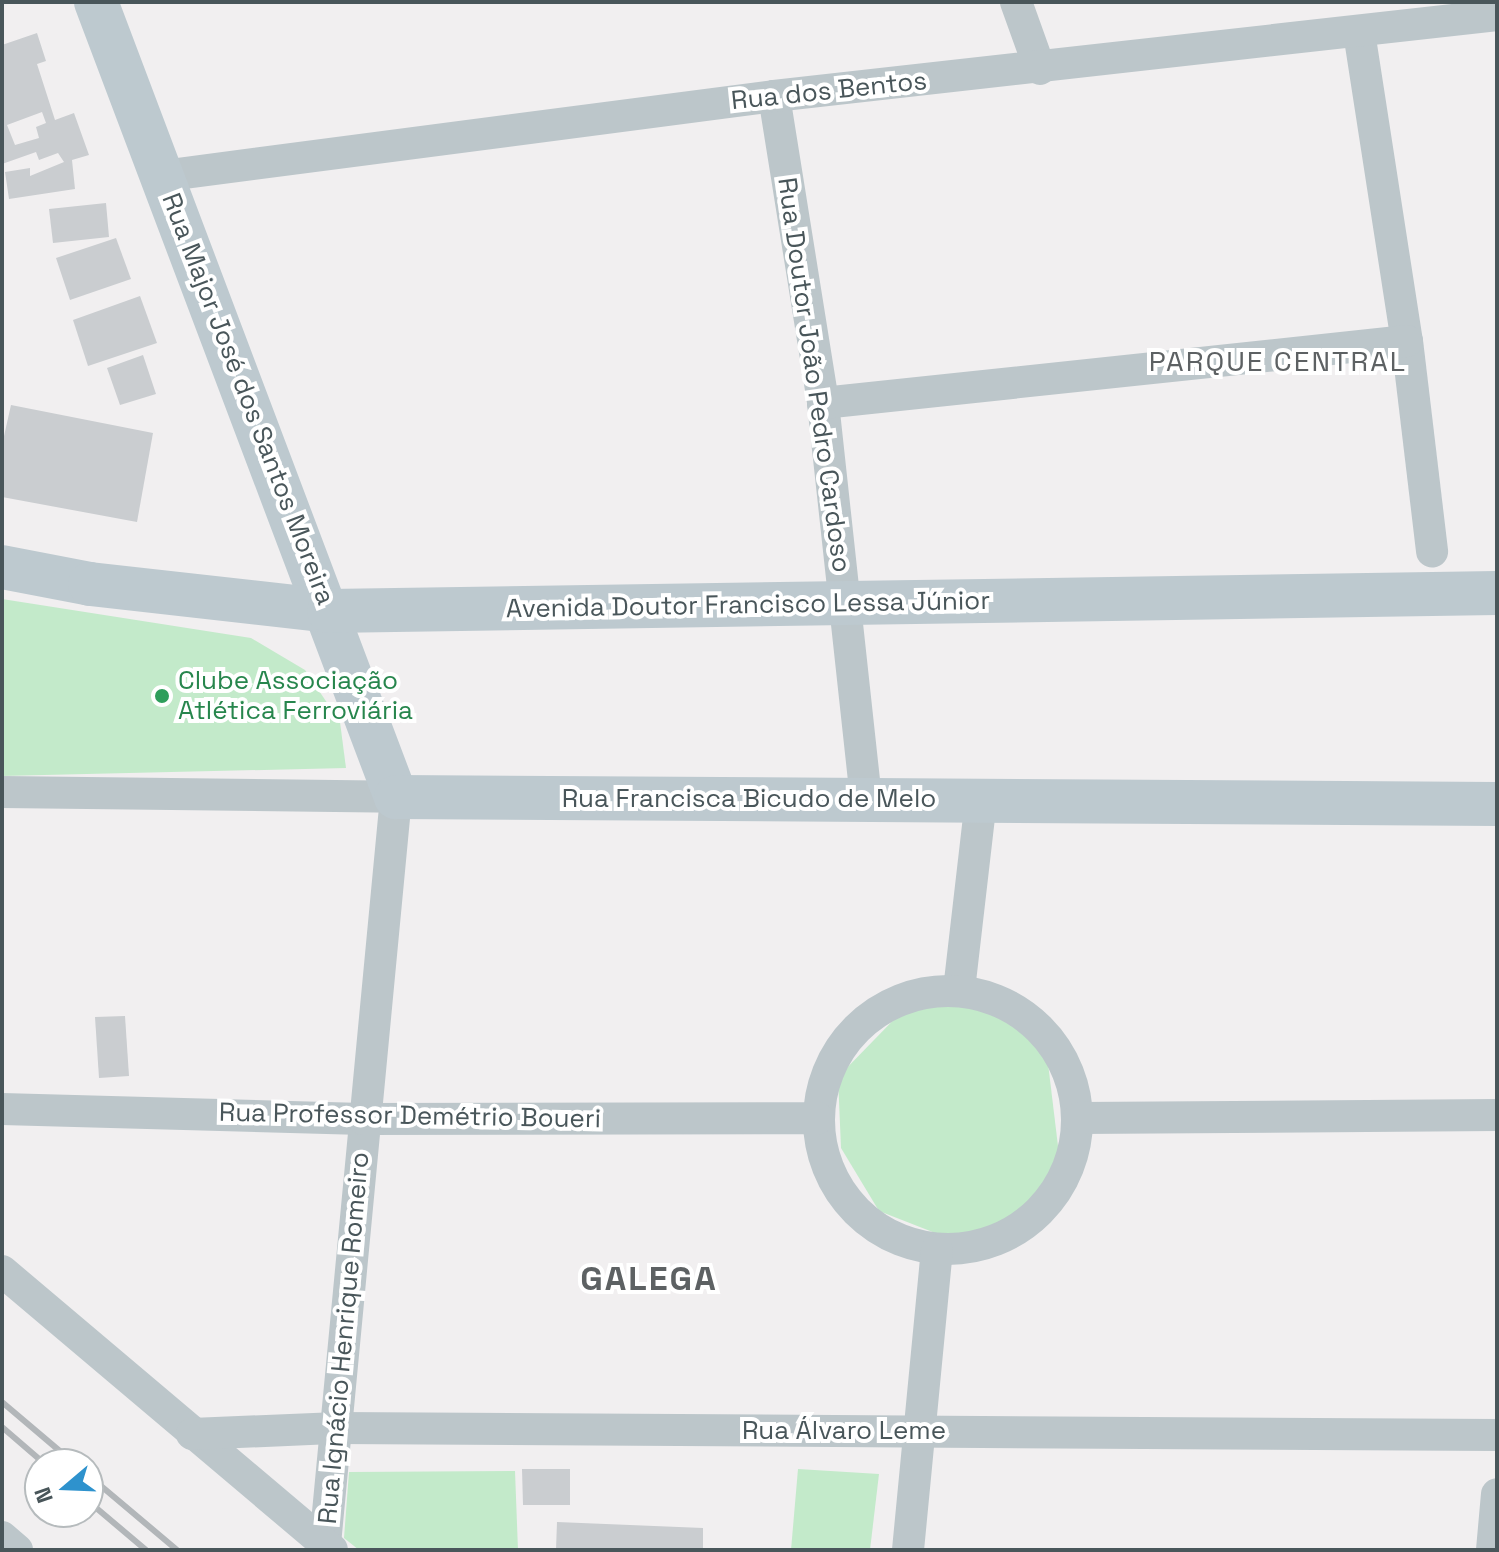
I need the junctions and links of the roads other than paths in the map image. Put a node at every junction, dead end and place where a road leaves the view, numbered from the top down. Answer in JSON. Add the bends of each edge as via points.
{"nodes":[{"id":1,"x":96,"y":2,"type":"edge"},
{"id":2,"x":1016,"y":2,"type":"edge"},
{"id":3,"x":1497,"y":15,"type":"edge"},
{"id":4,"x":1359,"y":32,"type":"junction"},
{"id":5,"x":1040,"y":69,"type":"junction"},
{"id":6,"x":774,"y":96,"type":"junction"},
{"id":7,"x":162,"y":176,"type":"junction"},
{"id":8,"x":1407,"y":341,"type":"junction"},
{"id":9,"x":823,"y":403,"type":"junction"},
{"id":10,"x":1432,"y":552,"type":"dead end"},
{"id":11,"x":2,"y":567,"type":"edge"},
{"id":12,"x":1497,"y":593,"type":"edge"},
{"id":13,"x":845,"y":605,"type":"junction"},
{"id":14,"x":329,"y":611,"type":"junction"},
{"id":15,"x":2,"y":792,"type":"edge"},
{"id":16,"x":396,"y":797,"type":"junction"},
{"id":17,"x":866,"y":798,"type":"junction"},
{"id":18,"x":981,"y":801,"type":"junction"},
{"id":19,"x":1497,"y":804,"type":"edge"},
{"id":20,"x":959,"y":990,"type":"junction"},
{"id":21,"x":2,"y":1109,"type":"edge"},
{"id":22,"x":1497,"y":1115,"type":"edge"},
{"id":23,"x":818,"y":1118,"type":"junction"},
{"id":24,"x":1079,"y":1118,"type":"junction"},
{"id":25,"x":363,"y":1119,"type":"junction"},
{"id":26,"x":937,"y":1250,"type":"junction"},
{"id":27,"x":2,"y":1271,"type":"edge"},
{"id":28,"x":338,"y":1428,"type":"junction"},
{"id":29,"x":920,"y":1431,"type":"junction"},
{"id":30,"x":192,"y":1434,"type":"junction"},
{"id":31,"x":1497,"y":1435,"type":"edge"},
{"id":32,"x":1497,"y":1494,"type":"edge"},
{"id":33,"x":2,"y":1537,"type":"edge"},
{"id":34,"x":329,"y":1547,"type":"edge"},
{"id":35,"x":17,"y":1550,"type":"edge"},
{"id":36,"x":908,"y":1550,"type":"edge"},
{"id":37,"x":1492,"y":1550,"type":"edge"}],
"edges":[{"from":1,"to":7,"type":"street","name":"Rua Major José dos Santos Moreira"},
{"from":2,"to":5,"type":"street"},
{"from":3,"to":4,"type":"street","name":"Rua dos Bentos"},
{"from":4,"to":5,"type":"street","name":"Rua dos Bentos"},
{"from":4,"to":8,"type":"street"},
{"from":5,"to":6,"type":"street","name":"Rua dos Bentos"},
{"from":6,"to":7,"type":"street","name":"Rua dos Bentos"},
{"from":6,"to":9,"type":"street","name":"Rua Doutor João Pedro Cardoso"},
{"from":7,"to":14,"type":"street","name":"Rua Major José dos Santos Moreira"},
{"from":8,"to":9,"type":"street"},
{"from":8,"to":10,"type":"street"},
{"from":9,"to":13,"type":"street","name":"Rua Doutor João Pedro Cardoso"},
{"from":11,"to":14,"type":"street","name":"Avenida Doutor Francisco Lessa Júnior","via":[[90,584]]},
{"from":12,"to":13,"type":"street","name":"Avenida Doutor Francisco Lessa Júnior"},
{"from":13,"to":14,"type":"street","name":"Avenida Doutor Francisco Lessa Júnior"},
{"from":13,"to":17,"type":"street","name":"Rua Doutor João Pedro Cardoso"},
{"from":14,"to":16,"type":"street","name":"Rua Major José dos Santos Moreira"},
{"from":15,"to":16,"type":"street","name":"Rua Francisca Bicudo de Melo"},
{"from":16,"to":17,"type":"street","name":"Rua Francisca Bicudo de Melo"},
{"from":16,"to":25,"type":"street","name":"Rua Ignácio Henrique Romeiro"},
{"from":17,"to":18,"type":"street","name":"Rua Francisca Bicudo de Melo"},
{"from":18,"to":19,"type":"street","name":"Rua Francisca Bicudo de Melo"},
{"from":18,"to":20,"type":"street"},
{"from":20,"to":23,"type":"street","via":[[906,996],[861,1023],[829,1066]]},
{"from":20,"to":24,"type":"street","via":[[1005,1002],[1043,1031],[1069,1072]]},
{"from":21,"to":25,"type":"street","name":"Rua Professor Demétrio Boueri"},
{"from":22,"to":24,"type":"street"},
{"from":23,"to":25,"type":"street","name":"Rua Professor Demétrio Boueri"},
{"from":23,"to":26,"type":"street","via":[[827,1165],[852,1207],[890,1237]]},
{"from":24,"to":26,"type":"street","via":[[1068,1172],[1037,1216],[991,1244]]},
{"from":25,"to":28,"type":"street","name":"Rua Ignácio Henrique Romeiro"},
{"from":26,"to":29,"type":"street"},
{"from":27,"to":30,"type":"street"},
{"from":28,"to":29,"type":"street","name":"Rua Álvaro Leme"},
{"from":28,"to":30,"type":"street","name":"Rua Álvaro Leme"},
{"from":28,"to":34,"type":"street","name":"Rua Ignácio Henrique Romeiro"},
{"from":29,"to":31,"type":"street","name":"Rua Álvaro Leme"},
{"from":29,"to":36,"type":"street"},
{"from":30,"to":34,"type":"street"},
{"from":32,"to":37,"type":"street"},
{"from":33,"to":35,"type":"street"}]}
